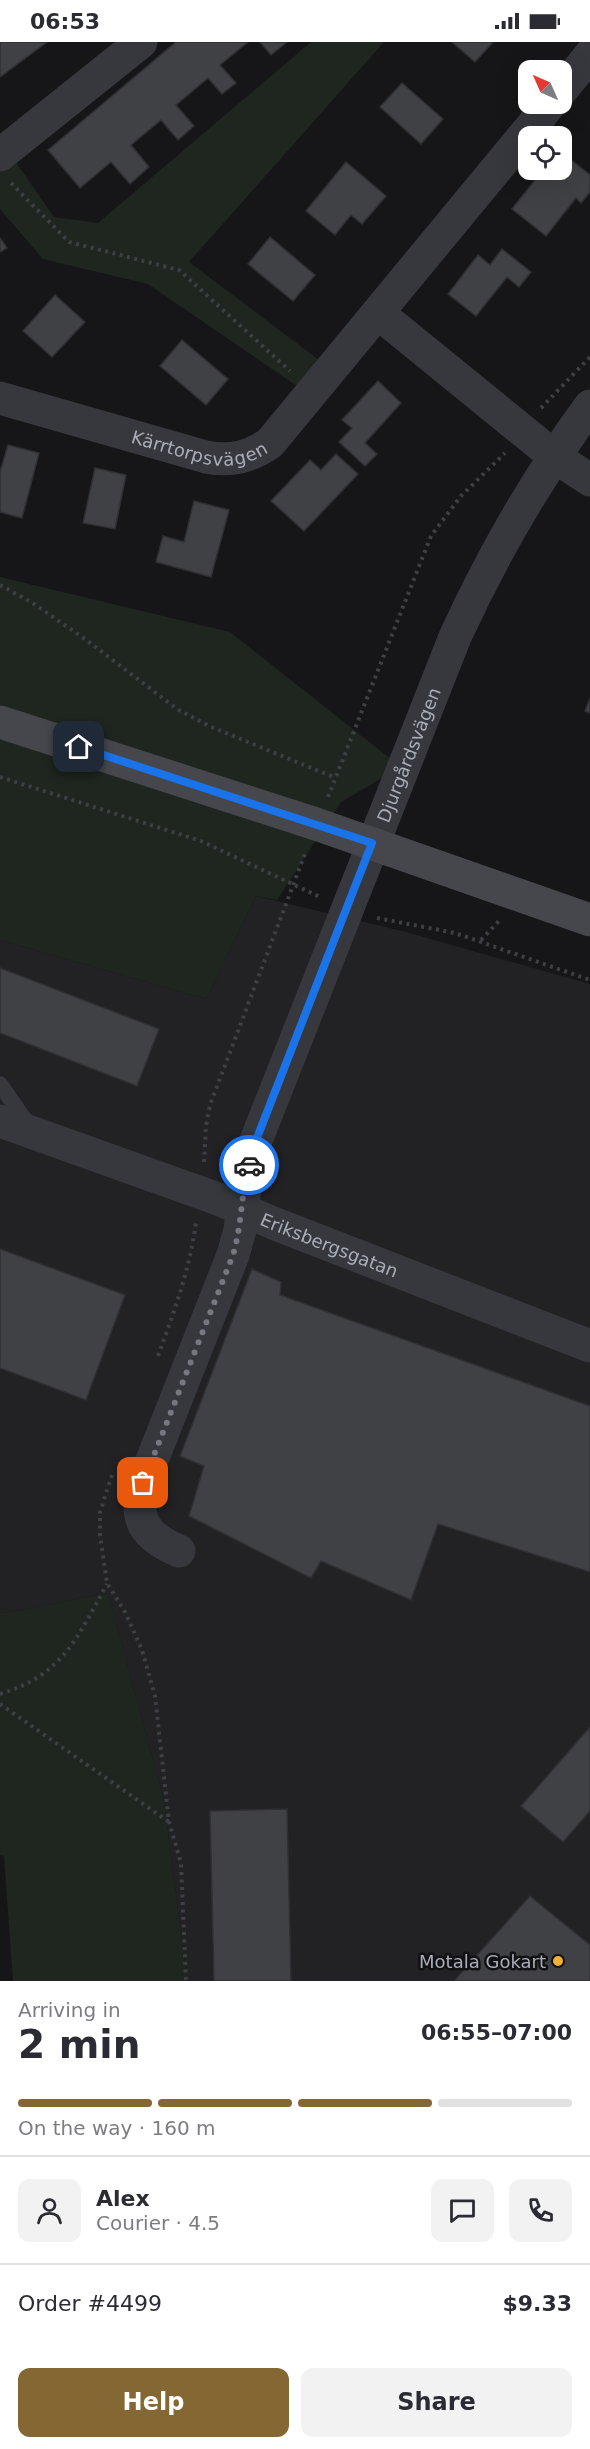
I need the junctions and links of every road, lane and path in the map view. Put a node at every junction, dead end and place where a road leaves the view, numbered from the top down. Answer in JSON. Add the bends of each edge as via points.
{"nodes":[{"id":1,"x":141,"y":42,"type":"edge"},
{"id":2,"x":590,"y":55,"type":"edge"},
{"id":3,"x":572,"y":77,"type":"edge"},
{"id":4,"x":542,"y":114,"type":"edge"},
{"id":5,"x":4,"y":167,"type":"edge"},
{"id":6,"x":378,"y":313,"type":"junction"},
{"id":7,"x":590,"y":357,"type":"edge"},
{"id":8,"x":312,"y":392,"type":"junction"},
{"id":9,"x":0,"y":398,"type":"edge"},
{"id":10,"x":590,"y":406,"type":"edge"},
{"id":11,"x":522,"y":432,"type":"junction"},
{"id":12,"x":555,"y":457,"type":"junction"},
{"id":13,"x":590,"y":480,"type":"edge"},
{"id":14,"x":0,"y":585,"type":"edge"},
{"id":15,"x":0,"y":722,"type":"edge"},
{"id":16,"x":0,"y":777,"type":"edge"},
{"id":17,"x":372,"y":843,"type":"junction"},
{"id":18,"x":348,"y":908,"type":"junction"},
{"id":19,"x":590,"y":920,"type":"edge"},
{"id":20,"x":508,"y":924,"type":"dead end"},
{"id":21,"x":481,"y":940,"type":"junction"},
{"id":22,"x":590,"y":980,"type":"edge"},
{"id":23,"x":0,"y":1084,"type":"edge"},
{"id":24,"x":0,"y":1121,"type":"edge"},
{"id":25,"x":35,"y":1134,"type":"junction"},
{"id":26,"x":242,"y":1209,"type":"junction"},
{"id":27,"x":590,"y":1346,"type":"edge"},
{"id":28,"x":179,"y":1551,"type":"dead end"},
{"id":29,"x":107,"y":1583,"type":"dead end"},
{"id":30,"x":0,"y":1694,"type":"edge"},
{"id":31,"x":0,"y":1704,"type":"edge"},
{"id":32,"x":169,"y":1822,"type":"dead end"}],
"edges":[{"from":1,"to":5,"type":"street"},
{"from":2,"to":3,"type":"street"},
{"from":4,"to":6,"type":"street","name":"Kärrtorpsvägen"},
{"from":5,"to":8,"type":"path","via":[[69,242],[179,270]]},
{"from":6,"to":8,"type":"street","name":"Kärrtorpsvägen"},
{"from":6,"to":11,"type":"street"},
{"from":7,"to":11,"type":"path"},
{"from":8,"to":9,"type":"street","name":"Kärrtorpsvägen","via":[[270,443],[231,459],[206,457]]},
{"from":10,"to":12,"type":"street","name":"Djurgårdsvägen"},
{"from":11,"to":12,"type":"street"},
{"from":11,"to":14,"type":"path","via":[[461,496],[432,536],[336,778],[177,709],[85,639]]},
{"from":12,"to":13,"type":"street"},
{"from":12,"to":17,"type":"street","name":"Djurgårdsvägen","via":[[479,585]]},
{"from":15,"to":17,"type":"main road"},
{"from":16,"to":18,"type":"path","via":[[201,841]]},
{"from":17,"to":18,"type":"street","name":"Djurgårdsvägen"},
{"from":17,"to":19,"type":"main road"},
{"from":18,"to":21,"type":"path"},
{"from":18,"to":26,"type":"street","name":"Djurgårdsvägen","via":[[255,1143]]},
{"from":20,"to":21,"type":"path","via":[[498,921]]},
{"from":21,"to":22,"type":"path"},
{"from":23,"to":25,"type":"lane"},
{"from":24,"to":25,"type":"street","name":"Eriksbergsgatan"},
{"from":25,"to":26,"type":"street","name":"Eriksbergsgatan"},
{"from":26,"to":27,"type":"street","name":"Eriksbergsgatan"},
{"from":26,"to":28,"type":"street","name":"Djurgårdsvägen","via":[[233,1255],[143,1483],[139,1502],[147,1529]]},
{"from":29,"to":30,"type":"path","via":[[79,1635],[58,1662],[32,1683]]},
{"from":31,"to":32,"type":"path"}]}
